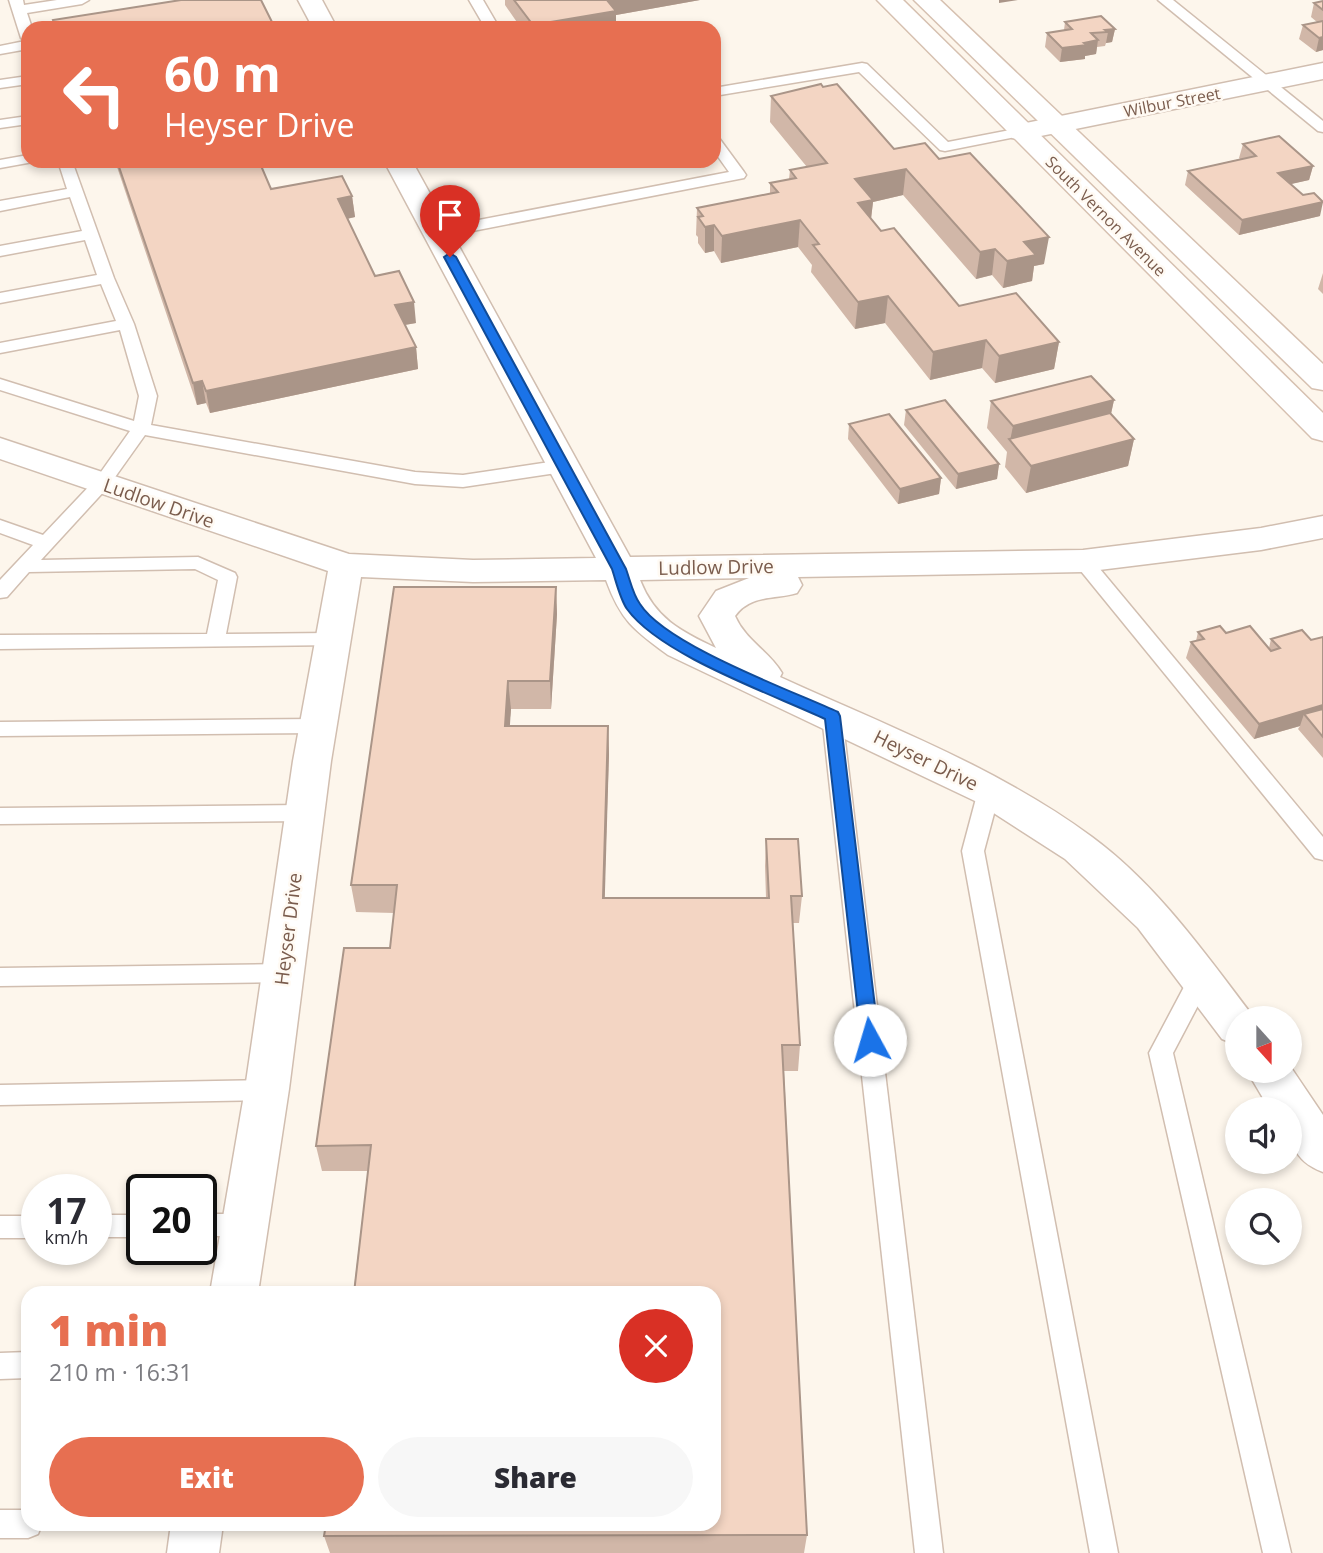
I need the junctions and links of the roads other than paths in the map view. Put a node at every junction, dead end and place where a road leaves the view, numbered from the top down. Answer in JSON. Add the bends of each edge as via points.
{"nodes":[{"id":1,"x":82,"y":0,"type":"edge"},
{"id":2,"x":310,"y":0,"type":"edge"},
{"id":3,"x":476,"y":0,"type":"edge"},
{"id":4,"x":889,"y":0,"type":"edge"},
{"id":5,"x":926,"y":0,"type":"edge"},
{"id":6,"x":1166,"y":0,"type":"edge"},
{"id":7,"x":17,"y":10,"type":"edge"},
{"id":8,"x":321,"y":21,"type":"edge"},
{"id":9,"x":488,"y":21,"type":"edge"},
{"id":10,"x":21,"y":46,"type":"edge"},
{"id":11,"x":0,"y":50,"type":"edge"},
{"id":12,"x":1323,"y":71,"type":"edge"},
{"id":13,"x":21,"y":81,"type":"edge"},
{"id":14,"x":1267,"y":83,"type":"junction"},
{"id":15,"x":0,"y":84,"type":"edge"},
{"id":16,"x":721,"y":91,"type":"edge"},
{"id":17,"x":21,"y":121,"type":"edge"},
{"id":18,"x":0,"y":124,"type":"edge"},
{"id":19,"x":1056,"y":125,"type":"junction"},
{"id":20,"x":1323,"y":128,"type":"edge"},
{"id":21,"x":1021,"y":132,"type":"junction"},
{"id":22,"x":721,"y":151,"type":"edge"},
{"id":23,"x":21,"y":160,"type":"edge"},
{"id":24,"x":0,"y":164,"type":"edge"},
{"id":25,"x":67,"y":168,"type":"edge"},
{"id":26,"x":402,"y":168,"type":"edge"},
{"id":27,"x":74,"y":192,"type":"junction"},
{"id":28,"x":0,"y":206,"type":"edge"},
{"id":29,"x":437,"y":233,"type":"junction"},
{"id":30,"x":90,"y":234,"type":"junction"},
{"id":31,"x":0,"y":251,"type":"edge"},
{"id":32,"x":106,"y":278,"type":"junction"},
{"id":33,"x":0,"y":298,"type":"edge"},
{"id":34,"x":126,"y":324,"type":"junction"},
{"id":35,"x":0,"y":348,"type":"edge"},
{"id":36,"x":1323,"y":381,"type":"edge"},
{"id":37,"x":0,"y":384,"type":"edge"},
{"id":38,"x":141,"y":429,"type":"junction"},
{"id":39,"x":1323,"y":431,"type":"edge"},
{"id":40,"x":0,"y":448,"type":"edge"},
{"id":41,"x":563,"y":466,"type":"junction"},
{"id":42,"x":102,"y":483,"type":"junction"},
{"id":43,"x":0,"y":526,"type":"edge"},
{"id":44,"x":1323,"y":527,"type":"edge"},
{"id":45,"x":46,"y":542,"type":"junction"},
{"id":46,"x":1083,"y":561,"type":"junction"},
{"id":47,"x":904,"y":564,"type":"junction"},
{"id":48,"x":346,"y":565,"type":"junction"},
{"id":49,"x":24,"y":566,"type":"junction"},
{"id":50,"x":619,"y":569,"type":"junction"},
{"id":51,"x":0,"y":592,"type":"edge"},
{"id":52,"x":331,"y":640,"type":"junction"},
{"id":53,"x":215,"y":641,"type":"junction"},
{"id":54,"x":0,"y":642,"type":"edge"},
{"id":55,"x":818,"y":710,"type":"junction"},
{"id":56,"x":318,"y":726,"type":"junction"},
{"id":57,"x":0,"y":729,"type":"edge"},
{"id":58,"x":989,"y":791,"type":"junction"},
{"id":59,"x":303,"y":813,"type":"junction"},
{"id":60,"x":0,"y":816,"type":"edge"},
{"id":61,"x":1323,"y":852,"type":"edge"},
{"id":62,"x":283,"y":972,"type":"junction"},
{"id":63,"x":0,"y":977,"type":"edge"},
{"id":64,"x":1201,"y":977,"type":"junction"},
{"id":65,"x":1225,"y":1010,"type":"edge"},
{"id":66,"x":1277,"y":1083,"type":"edge"},
{"id":67,"x":267,"y":1090,"type":"junction"},
{"id":68,"x":0,"y":1095,"type":"edge"},
{"id":69,"x":1323,"y":1152,"type":"edge"},
{"id":70,"x":217,"y":1225,"type":"edge"},
{"id":71,"x":244,"y":1225,"type":"junction"},
{"id":72,"x":0,"y":1227,"type":"edge"},
{"id":73,"x":21,"y":1227,"type":"edge"},
{"id":74,"x":235,"y":1286,"type":"edge"},
{"id":75,"x":21,"y":1365,"type":"edge"},
{"id":76,"x":0,"y":1366,"type":"edge"},
{"id":77,"x":0,"y":1524,"type":"edge"},
{"id":78,"x":21,"y":1524,"type":"edge"},
{"id":79,"x":196,"y":1531,"type":"edge"},
{"id":80,"x":193,"y":1553,"type":"edge"},
{"id":81,"x":929,"y":1553,"type":"edge"},
{"id":82,"x":1104,"y":1553,"type":"edge"},
{"id":83,"x":1277,"y":1553,"type":"edge"}],
"edges":[{"from":1,"to":7,"type":"lane"},
{"from":2,"to":8,"type":"street"},
{"from":3,"to":9,"type":"lane"},
{"from":4,"to":21,"type":"street","name":"South Vernon Avenue"},
{"from":5,"to":19,"type":"street","name":"South Vernon Avenue"},
{"from":6,"to":14,"type":"lane"},
{"from":10,"to":11,"type":"lane"},
{"from":12,"to":14,"type":"street","name":"Wilbur Street"},
{"from":13,"to":15,"type":"lane"},
{"from":14,"to":19,"type":"street","name":"Wilbur Street"},
{"from":14,"to":20,"type":"lane"},
{"from":16,"to":21,"type":"lane","via":[[863,67],[945,147]]},
{"from":17,"to":18,"type":"lane"},
{"from":19,"to":21,"type":"street","name":"Wilbur Street"},
{"from":19,"to":36,"type":"street","name":"South Vernon Avenue"},
{"from":21,"to":39,"type":"street","name":"South Vernon Avenue"},
{"from":22,"to":29,"type":"lane","via":[[739,175]]},
{"from":23,"to":24,"type":"lane"},
{"from":25,"to":27,"type":"lane"},
{"from":26,"to":29,"type":"street","name":"Heyser Drive"},
{"from":27,"to":28,"type":"lane"},
{"from":27,"to":30,"type":"lane"},
{"from":29,"to":41,"type":"street","name":"Heyser Drive"},
{"from":30,"to":31,"type":"lane"},
{"from":30,"to":32,"type":"lane"},
{"from":32,"to":33,"type":"lane"},
{"from":32,"to":34,"type":"lane"},
{"from":34,"to":35,"type":"lane"},
{"from":34,"to":38,"type":"lane","via":[[148,396]]},
{"from":37,"to":38,"type":"lane"},
{"from":38,"to":41,"type":"lane","via":[[415,478],[463,481]]},
{"from":38,"to":42,"type":"lane"},
{"from":40,"to":42,"type":"street","name":"Ludlow Drive"},
{"from":41,"to":50,"type":"street","name":"Heyser Drive"},
{"from":42,"to":45,"type":"lane"},
{"from":42,"to":48,"type":"street","name":"Ludlow Drive"},
{"from":43,"to":45,"type":"lane"},
{"from":44,"to":46,"type":"street","name":"Ludlow Drive"},
{"from":45,"to":49,"type":"lane"},
{"from":46,"to":47,"type":"street","name":"Ludlow Drive"},
{"from":46,"to":61,"type":"lane"},
{"from":47,"to":50,"type":"street","name":"Ludlow Drive"},
{"from":47,"to":55,"type":"street","via":[[842,584],[763,586],[723,603],[717,616],[739,654]]},
{"from":48,"to":50,"type":"street","name":"Ludlow Drive","via":[[473,572]]},
{"from":48,"to":52,"type":"street","name":"Heyser Drive"},
{"from":49,"to":51,"type":"lane"},
{"from":49,"to":53,"type":"lane","via":[[198,563],[228,577]]},
{"from":50,"to":55,"type":"street","name":"Heyser Drive","via":[[633,606],[651,625],[681,646]]},
{"from":52,"to":53,"type":"lane"},
{"from":52,"to":56,"type":"street","name":"Heyser Drive"},
{"from":53,"to":54,"type":"lane"},
{"from":55,"to":58,"type":"street","name":"Heyser Drive"},
{"from":55,"to":81,"type":"lane"},
{"from":56,"to":57,"type":"lane"},
{"from":56,"to":59,"type":"street","name":"Heyser Drive"},
{"from":58,"to":64,"type":"street","name":"Heyser Drive","via":[[1079,848],[1153,917]]},
{"from":58,"to":82,"type":"lane","via":[[974,850]]},
{"from":59,"to":60,"type":"lane"},
{"from":59,"to":62,"type":"street","name":"Heyser Drive"},
{"from":62,"to":63,"type":"lane"},
{"from":62,"to":67,"type":"street","name":"Heyser Drive"},
{"from":64,"to":65,"type":"street","name":"Heyser Drive"},
{"from":64,"to":83,"type":"lane","via":[[1161,1053]]},
{"from":66,"to":69,"type":"street"},
{"from":67,"to":68,"type":"lane"},
{"from":67,"to":71,"type":"street","name":"Heyser Drive"},
{"from":70,"to":71,"type":"lane"},
{"from":71,"to":74,"type":"street","name":"Heyser Drive"},
{"from":72,"to":73,"type":"lane"},
{"from":75,"to":76,"type":"lane"},
{"from":77,"to":78,"type":"lane"},
{"from":79,"to":80,"type":"street"}]}
